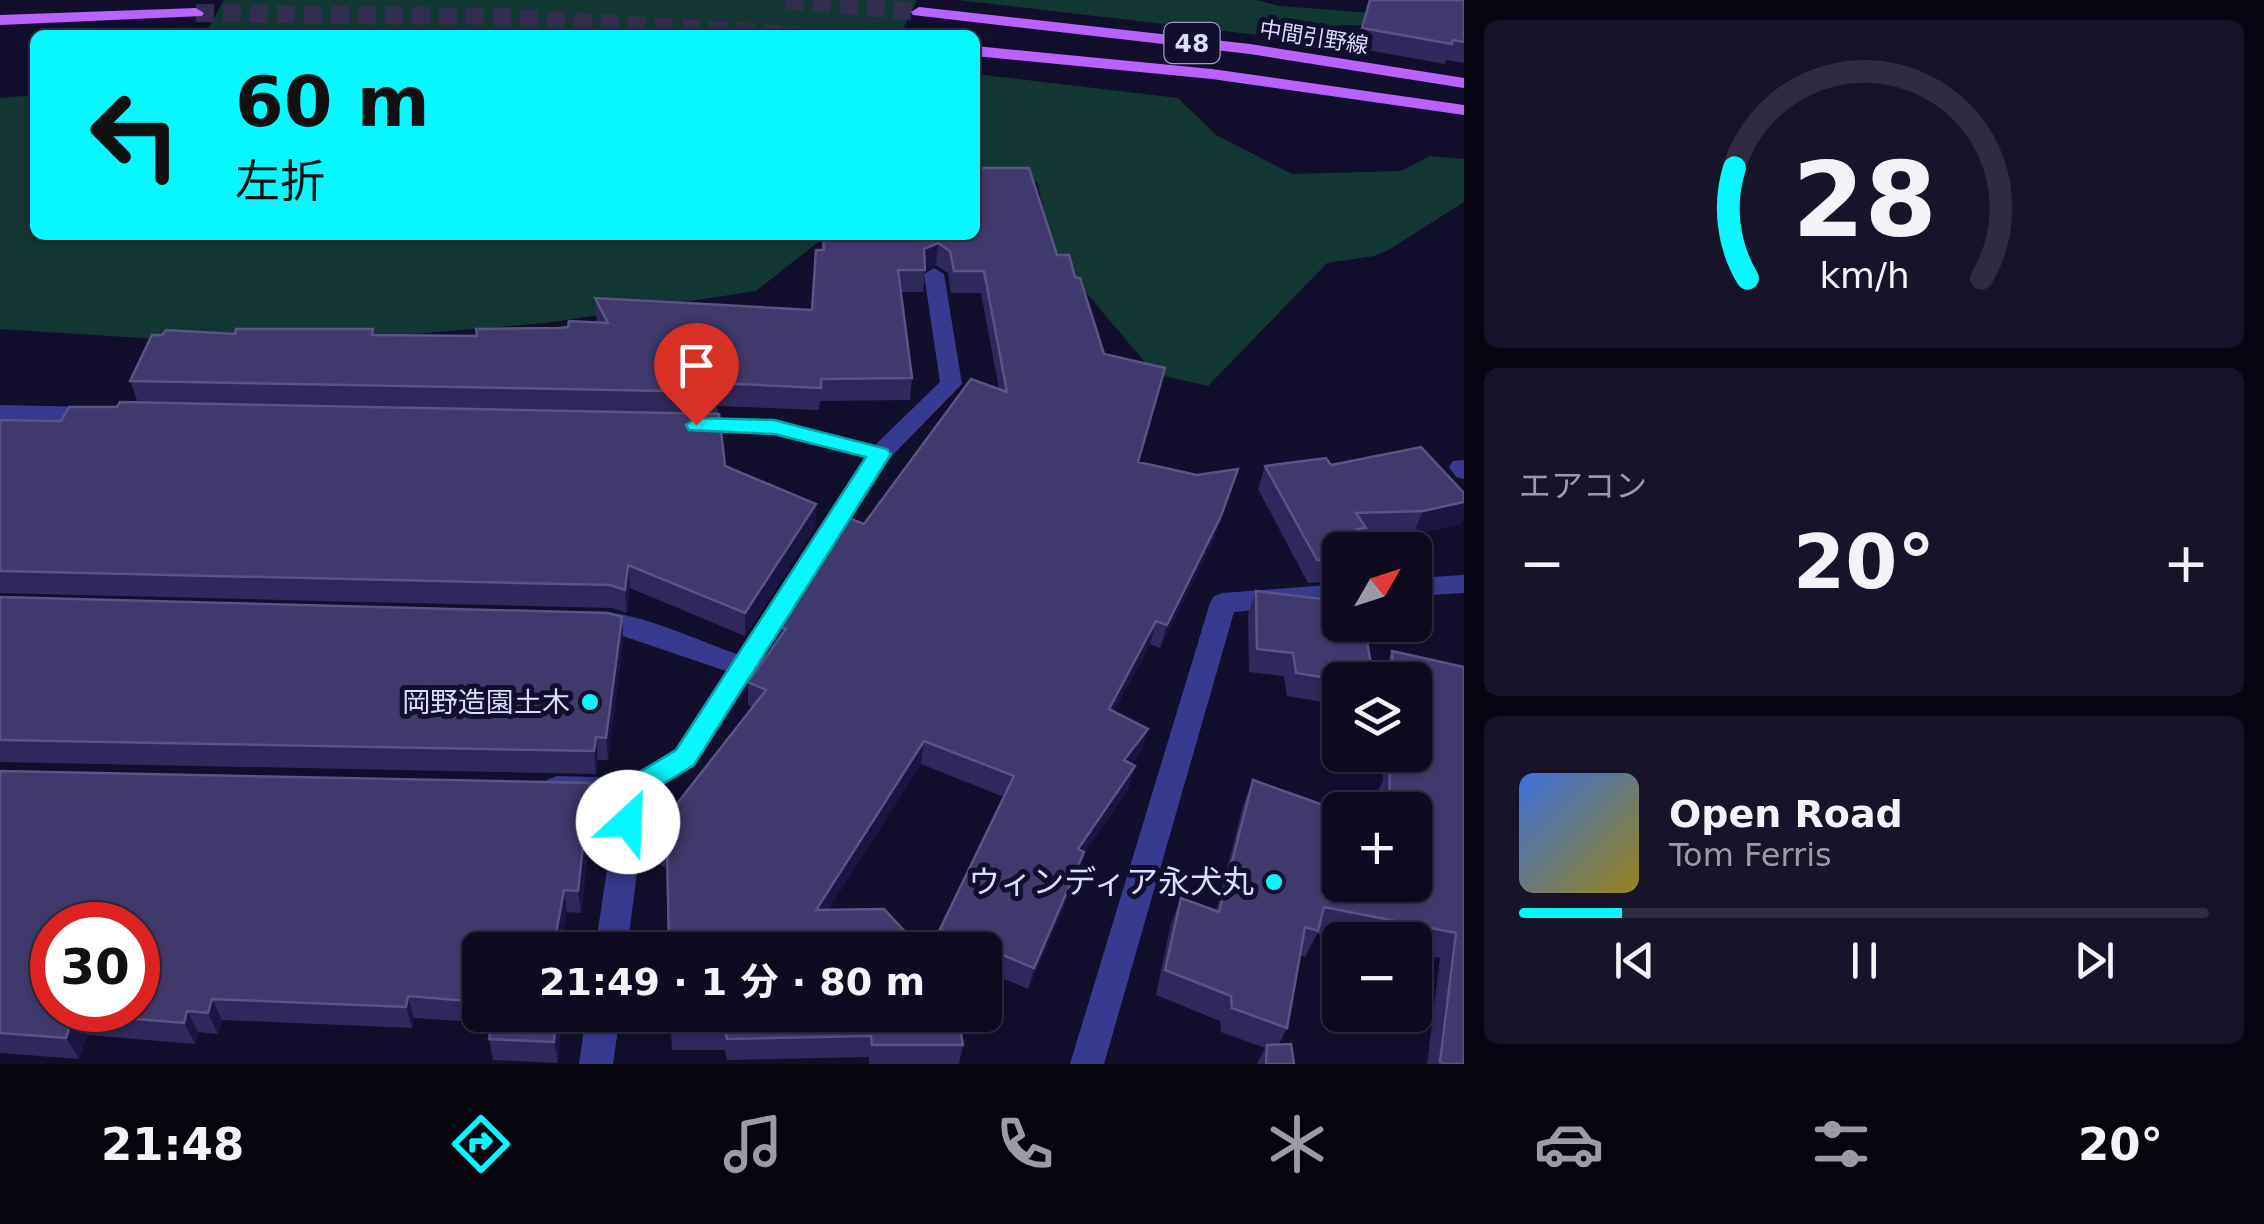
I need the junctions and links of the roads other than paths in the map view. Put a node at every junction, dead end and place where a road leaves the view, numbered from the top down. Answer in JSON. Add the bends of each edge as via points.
{"nodes":[{"id":1,"x":919,"y":12,"type":"tunnel mouth"},
{"id":2,"x":196,"y":13,"type":"tunnel mouth"},
{"id":3,"x":0,"y":20,"type":"edge"},
{"id":4,"x":980,"y":51,"type":"edge"},
{"id":5,"x":1464,"y":83,"type":"edge"},
{"id":6,"x":1464,"y":110,"type":"edge"},
{"id":7,"x":934,"y":274,"type":"edge"},
{"id":8,"x":0,"y":412,"type":"edge"},
{"id":9,"x":119,"y":414,"type":"edge"},
{"id":10,"x":655,"y":424,"type":"edge"},
{"id":11,"x":880,"y":454,"type":"junction"},
{"id":12,"x":1464,"y":584,"type":"edge"},
{"id":13,"x":1432,"y":587,"type":"edge"},
{"id":14,"x":1322,"y":594,"type":"edge"},
{"id":15,"x":573,"y":620,"type":"edge"},
{"id":16,"x":742,"y":666,"type":"junction"},
{"id":17,"x":534,"y":788,"type":"edge"},
{"id":18,"x":633,"y":790,"type":"junction"},
{"id":19,"x":613,"y":932,"type":"edge"},
{"id":20,"x":601,"y":1032,"type":"edge"},
{"id":21,"x":596,"y":1064,"type":"edge"},
{"id":22,"x":1087,"y":1064,"type":"edge"}],
"edges":[{"from":1,"to":5,"type":"main road","name":"中間引野線","number":"48","via":[[1250,49]]},
{"from":2,"to":3,"type":"main road"},
{"from":4,"to":6,"type":"main road","name":"中間引野線","number":"48","via":[[1212,74]]},
{"from":7,"to":11,"type":"street","via":[[952,384]]},
{"from":8,"to":9,"type":"street"},
{"from":10,"to":11,"type":"street","via":[[774,427]]},
{"from":11,"to":16,"type":"street"},
{"from":12,"to":13,"type":"street"},
{"from":14,"to":22,"type":"street","via":[[1223,602]]},
{"from":15,"to":16,"type":"street","via":[[612,622]]},
{"from":16,"to":18,"type":"street","via":[[685,758]]},
{"from":17,"to":18,"type":"street"},
{"from":18,"to":19,"type":"street"},
{"from":20,"to":21,"type":"street"}]}
